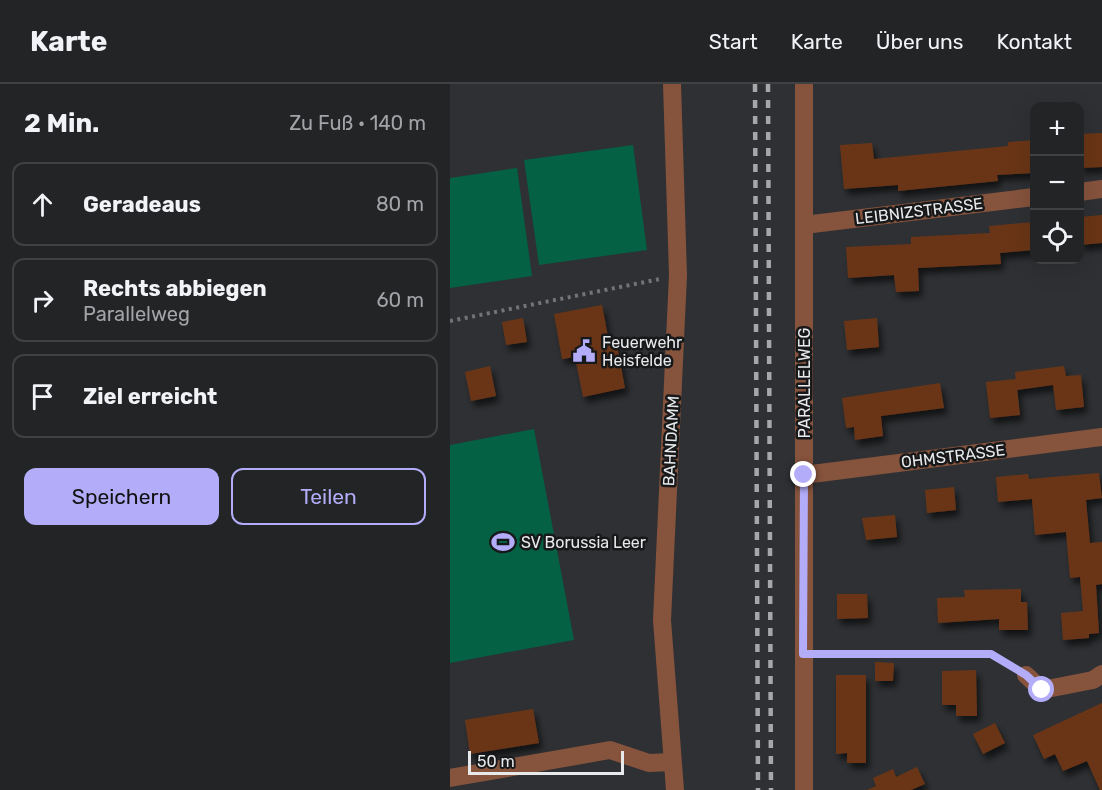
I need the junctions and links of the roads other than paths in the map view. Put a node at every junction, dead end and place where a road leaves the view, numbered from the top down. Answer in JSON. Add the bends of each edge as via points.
{"nodes":[{"id":1,"x":672,"y":84,"type":"edge"},
{"id":2,"x":804,"y":84,"type":"edge"},
{"id":3,"x":1102,"y":189,"type":"edge"},
{"id":4,"x":1084,"y":191,"type":"edge"},
{"id":5,"x":1030,"y":198,"type":"edge"},
{"id":6,"x":804,"y":225,"type":"junction"},
{"id":7,"x":1102,"y":436,"type":"edge"},
{"id":8,"x":804,"y":475,"type":"junction"},
{"id":9,"x":1102,"y":674,"type":"edge"},
{"id":10,"x":1026,"y":675,"type":"road end"},
{"id":11,"x":672,"y":762,"type":"junction"},
{"id":12,"x":450,"y":778,"type":"edge"},
{"id":13,"x":675,"y":790,"type":"edge"},
{"id":14,"x":804,"y":790,"type":"edge"}],
"edges":[{"from":1,"to":11,"type":"street","name":"BAHNDAMM","via":[[678,275],[662,620]]},
{"from":2,"to":6,"type":"street","name":"PARALLELWEG"},
{"from":3,"to":4,"type":"street"},
{"from":5,"to":6,"type":"street","name":"LEIBNIZSTRASSE"},
{"from":6,"to":8,"type":"street","name":"PARALLELWEG"},
{"from":7,"to":8,"type":"street","name":"OHMSTRASSE"},
{"from":8,"to":14,"type":"street","name":"PARALLELWEG"},
{"from":9,"to":10,"type":"street","via":[[1093,680],[1042,690]]},
{"from":11,"to":12,"type":"street","via":[[649,763],[610,750]]},
{"from":11,"to":13,"type":"street","name":"BAHNDAMM"}]}
